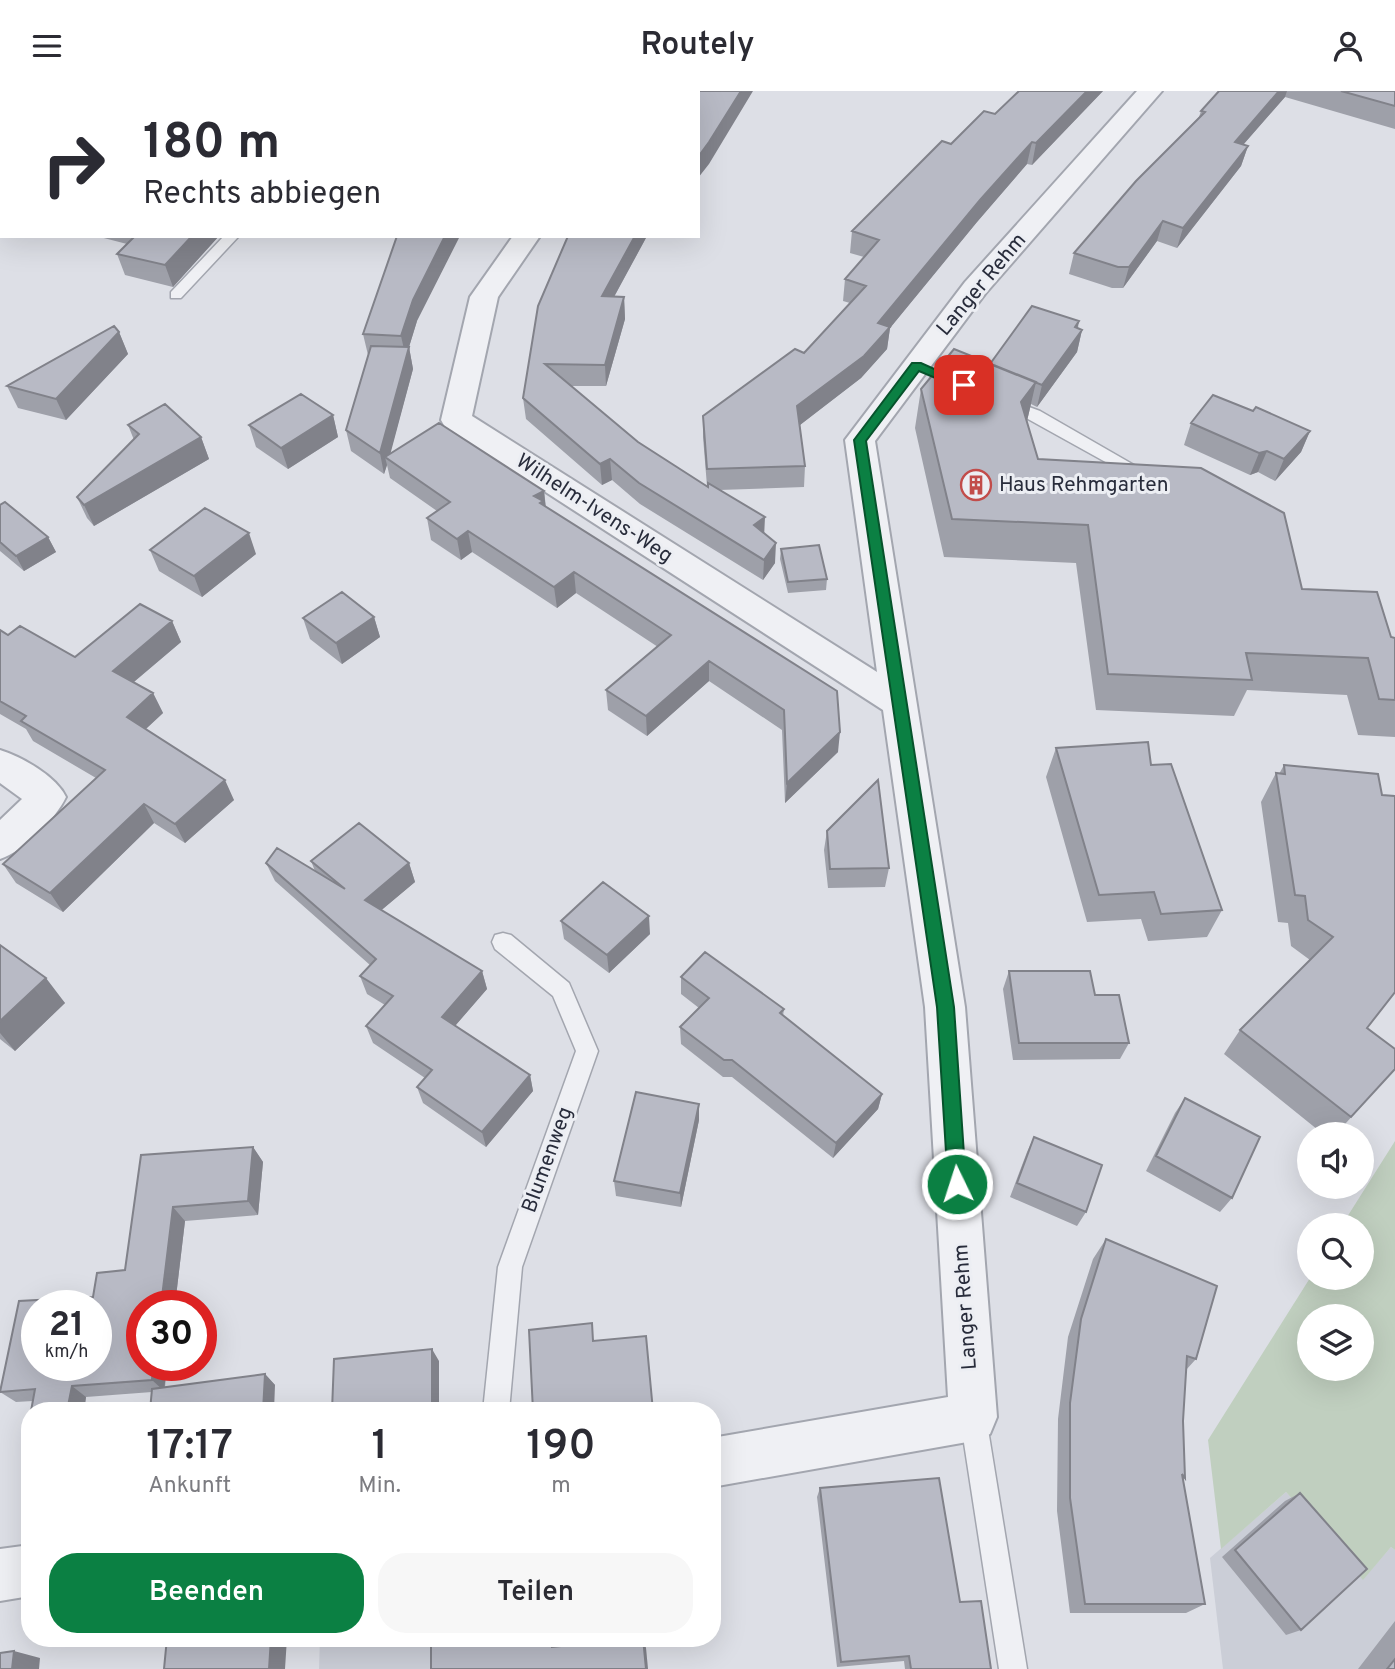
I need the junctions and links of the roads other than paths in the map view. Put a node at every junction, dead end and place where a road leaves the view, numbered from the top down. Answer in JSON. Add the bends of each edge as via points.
{"nodes":[{"id":1,"x":1150,"y":91,"type":"edge"},
{"id":2,"x":230,"y":238,"type":"edge"},
{"id":3,"x":526,"y":238,"type":"edge"},
{"id":4,"x":176,"y":295,"type":"dead end"},
{"id":5,"x":987,"y":395,"type":"edge"},
{"id":6,"x":1149,"y":478,"type":"edge"},
{"id":7,"x":902,"y":705,"type":"junction"},
{"id":8,"x":0,"y":764,"type":"edge"},
{"id":9,"x":0,"y":844,"type":"edge"},
{"id":10,"x":503,"y":942,"type":"dead end"},
{"id":11,"x":497,"y":1402,"type":"edge"},
{"id":12,"x":973,"y":1417,"type":"junction"},
{"id":13,"x":721,"y":1461,"type":"edge"},
{"id":14,"x":21,"y":1572,"type":"edge"},
{"id":15,"x":0,"y":1575,"type":"edge"},
{"id":16,"x":1013,"y":1669,"type":"edge"}],
"edges":[{"from":1,"to":7,"type":"street","name":"Langer Rehm","via":[[975,288],[923,368],[860,440]]},
{"from":2,"to":4,"type":"lane"},
{"from":3,"to":7,"type":"street","name":"Wilhelm-Ivens-Weg","via":[[484,297],[456,420]]},
{"from":5,"to":6,"type":"lane","via":[[1034,415]]},
{"from":7,"to":12,"type":"street","name":"Langer Rehm","via":[[945,1007]]},
{"from":8,"to":9,"type":"street","via":[[48,797]]},
{"from":10,"to":11,"type":"lane","name":"Blumenweg","via":[[561,990],[587,1051],[510,1267]]},
{"from":12,"to":13,"type":"street"},
{"from":12,"to":16,"type":"lane"},
{"from":14,"to":15,"type":"street"}]}
